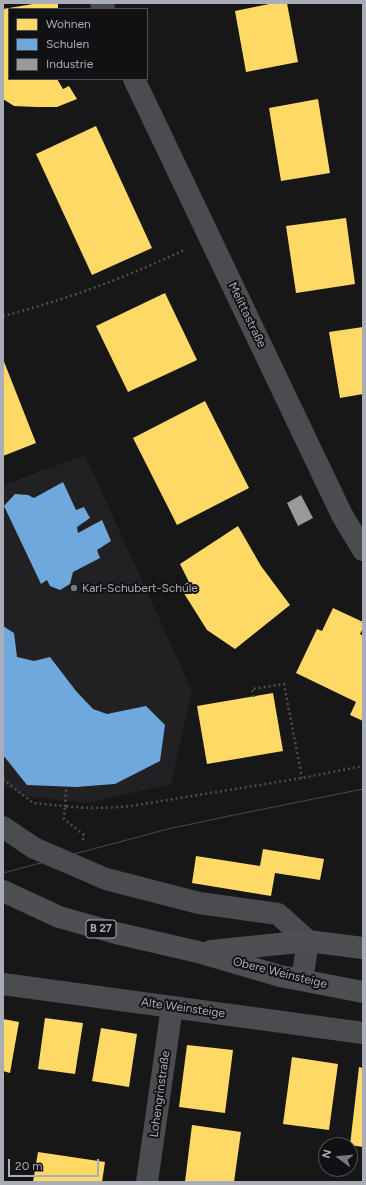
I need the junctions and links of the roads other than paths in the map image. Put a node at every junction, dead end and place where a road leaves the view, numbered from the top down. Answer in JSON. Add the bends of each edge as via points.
{"nodes":[{"id":1,"x":134,"y":80,"type":"edge"},
{"id":2,"x":363,"y":550,"type":"edge"},
{"id":3,"x":3,"y":827,"type":"edge"},
{"id":4,"x":3,"y":891,"type":"edge"},
{"id":5,"x":308,"y":941,"type":"junction"},
{"id":6,"x":363,"y":948,"type":"edge"},
{"id":7,"x":198,"y":952,"type":"junction"},
{"id":8,"x":302,"y":980,"type":"junction"},
{"id":9,"x":3,"y":984,"type":"edge"},
{"id":10,"x":363,"y":992,"type":"edge"},
{"id":11,"x":172,"y":1007,"type":"junction"},
{"id":12,"x":363,"y":1033,"type":"edge"},
{"id":13,"x":147,"y":1182,"type":"edge"}],
"edges":[{"from":1,"to":2,"type":"street","name":"Melittastraße","via":[[342,515]]},
{"from":3,"to":5,"type":"street","via":[[34,848],[106,879],[199,903],[278,914]]},
{"from":4,"to":7,"type":"main road","name":"Obere Weinsteige","number":"B 27","via":[[59,917],[116,934]]},
{"from":5,"to":6,"type":"main road","name":"Obere Weinsteige","number":"B 27"},
{"from":5,"to":7,"type":"main road","name":"Obere Weinsteige","number":"B 27"},
{"from":5,"to":8,"type":"street"},
{"from":7,"to":8,"type":"main road","name":"Obere Weinsteige","number":"B 27"},
{"from":8,"to":10,"type":"main road","name":"Obere Weinsteige","number":"B 27"},
{"from":9,"to":11,"type":"street","name":"Alte Weinsteige"},
{"from":11,"to":12,"type":"street","name":"Alte Weinsteige"},
{"from":11,"to":13,"type":"street","name":"Lohengrinstraße"}]}
